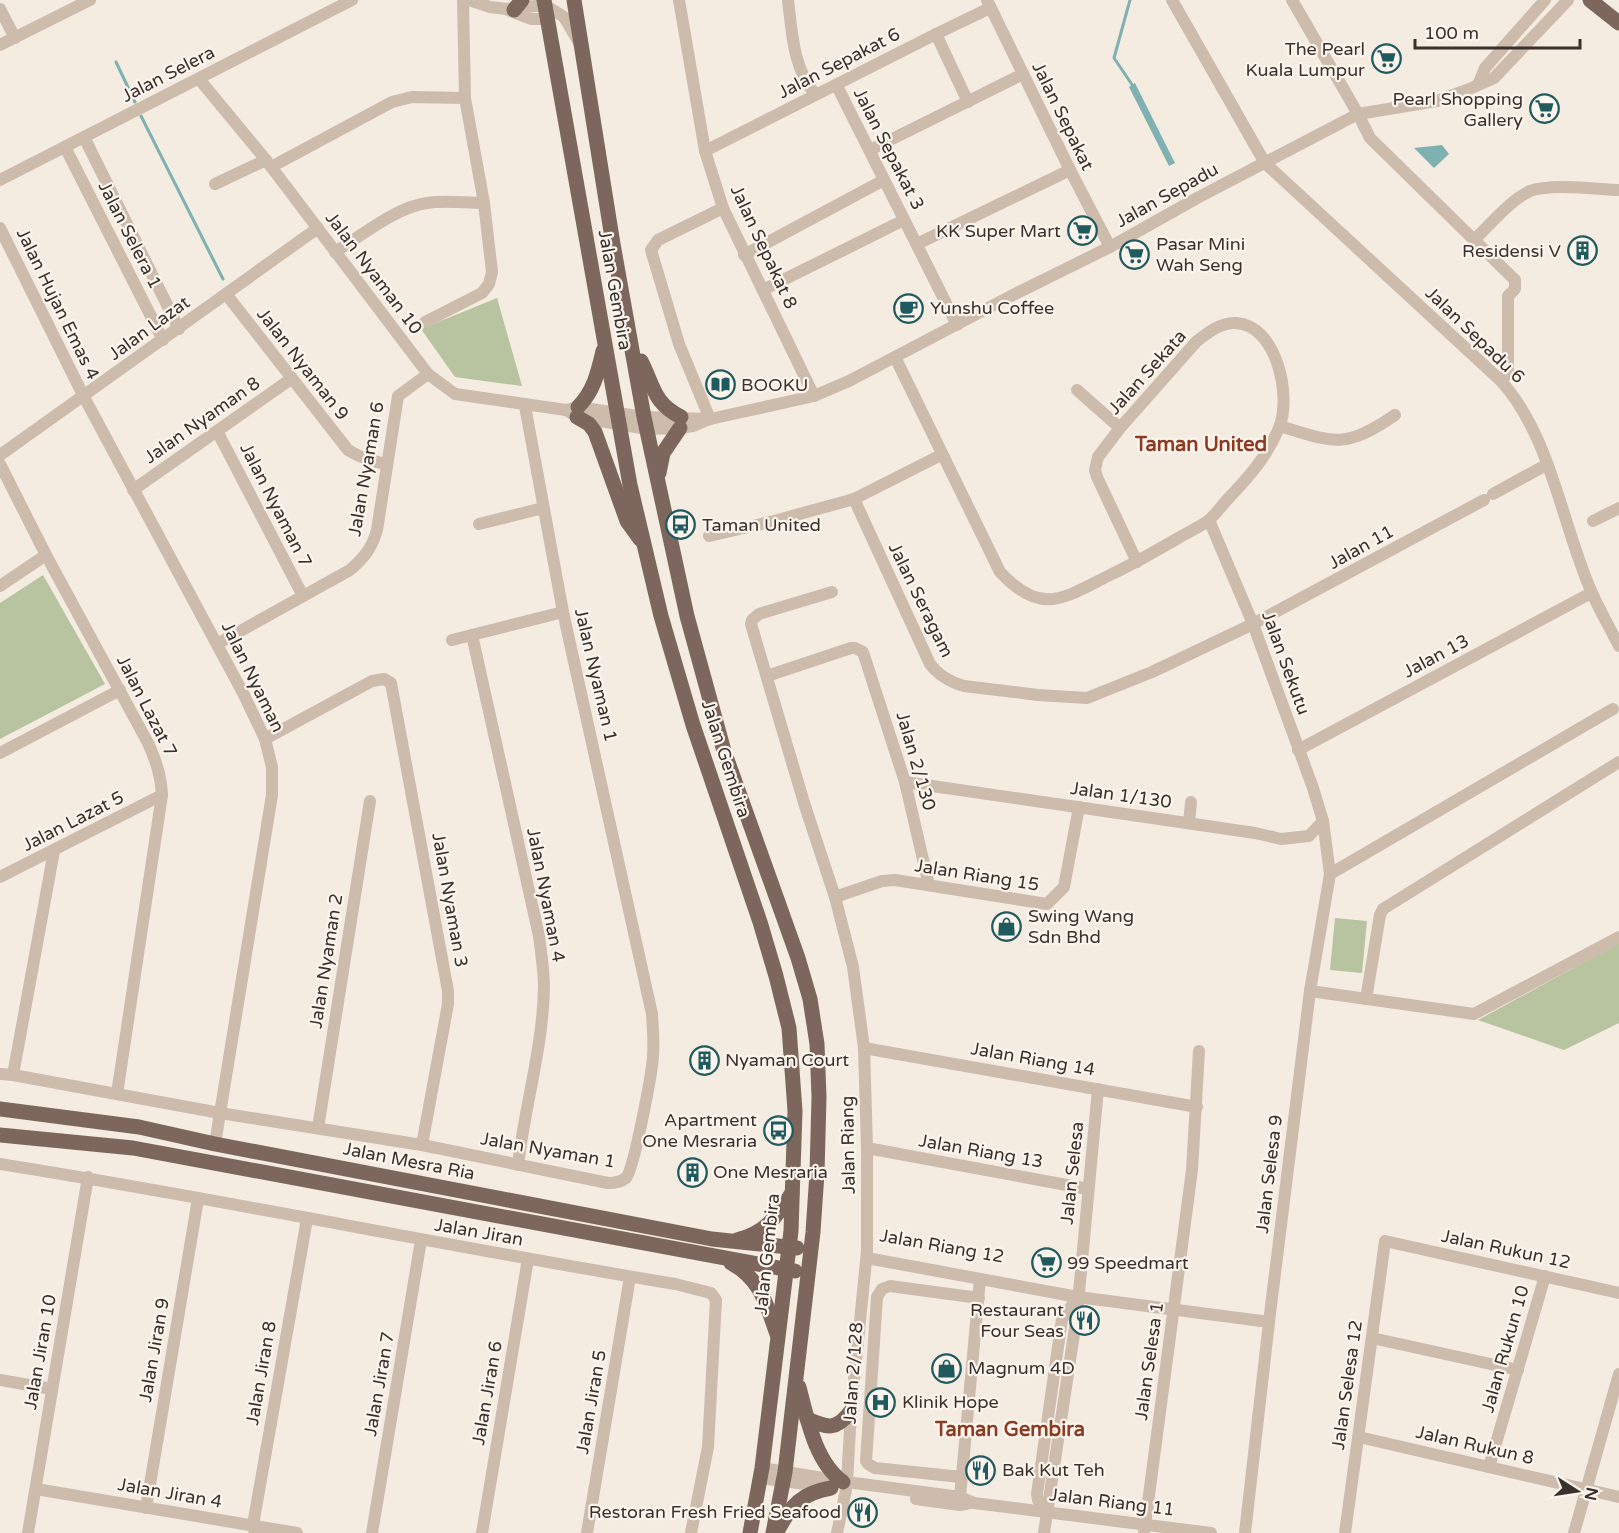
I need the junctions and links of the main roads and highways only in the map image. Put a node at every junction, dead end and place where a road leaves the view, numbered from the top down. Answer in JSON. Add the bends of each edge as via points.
{"nodes":[{"id":1,"x":574,"y":0,"type":"edge"},
{"id":2,"x":1590,"y":0,"type":"edge"},
{"id":3,"x":545,"y":8,"type":"edge"},
{"id":4,"x":1619,"y":23,"type":"edge"},
{"id":5,"x":604,"y":344,"type":"junction"},
{"id":6,"x":632,"y":345,"type":"junction"},
{"id":7,"x":658,"y":479,"type":"junction"},
{"id":8,"x":643,"y":543,"type":"junction"},
{"id":9,"x":0,"y":1109,"type":"edge"},
{"id":10,"x":0,"y":1135,"type":"edge"},
{"id":11,"x":793,"y":1190,"type":"junction"},
{"id":12,"x":731,"y":1242,"type":"junction"},
{"id":13,"x":789,"y":1248,"type":"junction"},
{"id":14,"x":810,"y":1249,"type":"junction"},
{"id":15,"x":721,"y":1258,"type":"junction"},
{"id":16,"x":786,"y":1270,"type":"junction"},
{"id":17,"x":808,"y":1272,"type":"junction"},
{"id":18,"x":778,"y":1336,"type":"junction"},
{"id":19,"x":797,"y":1378,"type":"junction"},
{"id":20,"x":851,"y":1411,"type":"road end"},
{"id":21,"x":807,"y":1419,"type":"junction"},
{"id":22,"x":750,"y":1533,"type":"edge"},
{"id":23,"x":775,"y":1533,"type":"edge"}],
"edges":[{"from":1,"to":6,"type":"main road","name":"Jalan Gembira"},
{"from":2,"to":4,"type":"main road"},
{"from":3,"to":5,"type":"main road","name":"Jalan Gembira"},
{"from":5,"to":8,"type":"main road","name":"Jalan Gembira"},
{"from":5,"to":8,"type":"main road","via":[[596,379],[574,412],[596,432],[627,521]]},
{"from":6,"to":7,"type":"main road","name":"Jalan Gembira"},
{"from":6,"to":7,"type":"main road","via":[[655,395],[680,422],[663,453]]},
{"from":7,"to":14,"type":"main road","name":"Jalan Gembira","via":[[687,616],[724,751],[810,999],[819,1097]]},
{"from":8,"to":11,"type":"main road","name":"Jalan Gembira","via":[[693,725],[760,922],[789,1028],[795,1111]]},
{"from":9,"to":12,"type":"main road","name":"Jalan Mesra Ria","via":[[139,1127]]},
{"from":10,"to":15,"type":"main road","name":"Jalan Mesra Ria","via":[[133,1148]]},
{"from":11,"to":12,"type":"main road","via":[[765,1228]]},
{"from":11,"to":13,"type":"main road","name":"Jalan Gembira"},
{"from":12,"to":13,"type":"main road","name":"Jalan Mesra Ria"},
{"from":13,"to":14,"type":"main road","name":"Jalan Mesra Ria"},
{"from":13,"to":16,"type":"main road","name":"Jalan Gembira"},
{"from":14,"to":17,"type":"main road","name":"Jalan Gembira"},
{"from":15,"to":16,"type":"main road","name":"Jalan Mesra Ria"},
{"from":15,"to":18,"type":"main road","via":[[753,1279]]},
{"from":16,"to":17,"type":"main road","name":"Jalan Mesra Ria"},
{"from":16,"to":18,"type":"main road","name":"Jalan Gembira"},
{"from":17,"to":19,"type":"main road","name":"Jalan Gembira"},
{"from":18,"to":22,"type":"main road","name":"Jalan Gembira"},
{"from":19,"to":21,"type":"main road"},
{"from":19,"to":23,"type":"main road","name":"Jalan Gembira"},
{"from":20,"to":21,"type":"main road","via":[[837,1425],[821,1425]]},
{"from":21,"to":23,"type":"main road","via":[[814,1441],[842,1485],[799,1500]]}]}
